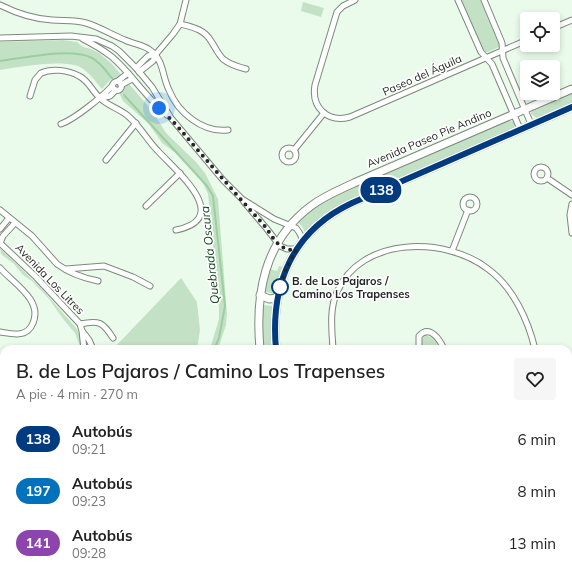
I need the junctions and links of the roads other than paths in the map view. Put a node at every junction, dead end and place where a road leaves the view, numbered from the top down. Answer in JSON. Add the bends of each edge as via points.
{"nodes":[{"id":1,"x":186,"y":0,"type":"edge"},
{"id":2,"x":355,"y":0,"type":"edge"},
{"id":3,"x":458,"y":0,"type":"edge"},
{"id":4,"x":484,"y":0,"type":"edge"},
{"id":5,"x":0,"y":5,"type":"edge"},
{"id":6,"x":572,"y":20,"type":"edge"},
{"id":7,"x":180,"y":24,"type":"junction"},
{"id":8,"x":560,"y":25,"type":"edge"},
{"id":9,"x":79,"y":37,"type":"junction"},
{"id":10,"x":0,"y":38,"type":"edge"},
{"id":11,"x":520,"y":43,"type":"edge"},
{"id":12,"x":119,"y":51,"type":"junction"},
{"id":13,"x":502,"y":51,"type":"junction"},
{"id":14,"x":156,"y":54,"type":"junction"},
{"id":15,"x":113,"y":58,"type":"junction"},
{"id":16,"x":486,"y":58,"type":"junction"},
{"id":17,"x":138,"y":70,"type":"junction"},
{"id":18,"x":246,"y":70,"type":"dead end"},
{"id":19,"x":128,"y":73,"type":"junction"},
{"id":20,"x":132,"y":79,"type":"junction"},
{"id":21,"x":119,"y":83,"type":"junction"},
{"id":22,"x":152,"y":87,"type":"junction"},
{"id":23,"x":572,"y":89,"type":"edge"},
{"id":24,"x":143,"y":92,"type":"junction"},
{"id":25,"x":30,"y":96,"type":"dead end"},
{"id":26,"x":100,"y":98,"type":"junction"},
{"id":27,"x":572,"y":107,"type":"edge"},
{"id":28,"x":525,"y":109,"type":"junction"},
{"id":29,"x":324,"y":113,"type":"junction"},
{"id":30,"x":514,"y":114,"type":"junction"},
{"id":31,"x":171,"y":118,"type":"junction"},
{"id":32,"x":136,"y":123,"type":"junction"},
{"id":33,"x":62,"y":124,"type":"dead end"},
{"id":34,"x":531,"y":124,"type":"junction"},
{"id":35,"x":520,"y":129,"type":"junction"},
{"id":36,"x":228,"y":130,"type":"dead end"},
{"id":37,"x":294,"y":150,"type":"dead end"},
{"id":38,"x":106,"y":160,"type":"dead end"},
{"id":39,"x":180,"y":173,"type":"junction"},
{"id":40,"x":547,"y":178,"type":"dead end"},
{"id":41,"x":572,"y":195,"type":"edge"},
{"id":42,"x":242,"y":199,"type":"junction"},
{"id":43,"x":572,"y":204,"type":"edge"},
{"id":44,"x":146,"y":206,"type":"dead end"},
{"id":45,"x":0,"y":210,"type":"edge"},
{"id":46,"x":468,"y":210,"type":"dead end"},
{"id":47,"x":10,"y":218,"type":"junction"},
{"id":48,"x":274,"y":219,"type":"junction"},
{"id":49,"x":15,"y":222,"type":"junction"},
{"id":50,"x":290,"y":225,"type":"junction"},
{"id":51,"x":0,"y":229,"type":"edge"},
{"id":52,"x":267,"y":229,"type":"junction"},
{"id":53,"x":176,"y":230,"type":"dead end"},
{"id":54,"x":572,"y":233,"type":"edge"},
{"id":55,"x":303,"y":240,"type":"junction"},
{"id":56,"x":0,"y":243,"type":"edge"},
{"id":57,"x":277,"y":243,"type":"junction"},
{"id":58,"x":296,"y":250,"type":"junction"},
{"id":59,"x":452,"y":251,"type":"junction"},
{"id":60,"x":0,"y":268,"type":"edge"},
{"id":61,"x":65,"y":269,"type":"junction"},
{"id":62,"x":98,"y":281,"type":"dead end"},
{"id":63,"x":150,"y":286,"type":"dead end"},
{"id":64,"x":260,"y":296,"type":"junction"},
{"id":65,"x":277,"y":298,"type":"junction"},
{"id":66,"x":80,"y":324,"type":"junction"},
{"id":67,"x":0,"y":332,"type":"edge"},
{"id":68,"x":82,"y":332,"type":"junction"},
{"id":69,"x":114,"y":338,"type":"dead end"},
{"id":70,"x":85,"y":345,"type":"edge"},
{"id":71,"x":91,"y":345,"type":"edge"},
{"id":72,"x":260,"y":345,"type":"edge"},
{"id":73,"x":276,"y":345,"type":"edge"},
{"id":74,"x":333,"y":345,"type":"edge"},
{"id":75,"x":419,"y":345,"type":"edge"},
{"id":76,"x":442,"y":345,"type":"edge"},
{"id":77,"x":534,"y":345,"type":"edge"}],
"edges":[{"from":1,"to":7,"type":"street"},
{"from":2,"to":29,"type":"street","via":[[337,12],[315,85],[316,101]]},
{"from":3,"to":16,"type":"street"},
{"from":4,"to":13,"type":"street","via":[[502,43]]},
{"from":5,"to":14,"type":"street","via":[[32,17],[91,24]]},
{"from":6,"to":8,"type":"street"},
{"from":7,"to":14,"type":"street"},
{"from":7,"to":18,"type":"street","via":[[202,31],[211,40],[219,55]]},
{"from":9,"to":10,"type":"street","via":[[65,35]]},
{"from":9,"to":12,"type":"street","via":[[100,41]]},
{"from":9,"to":15,"type":"street"},
{"from":11,"to":13,"type":"street","name":"Paseo del Águila"},
{"from":12,"to":15,"type":"street"},
{"from":12,"to":17,"type":"street"},
{"from":13,"to":16,"type":"street","name":"Paseo del Águila"},
{"from":13,"to":28,"type":"street"},
{"from":14,"to":17,"type":"street","via":[[148,56]]},
{"from":14,"to":36,"type":"street","via":[[169,90],[181,109],[206,128],[215,131]]},
{"from":15,"to":19,"type":"street"},
{"from":16,"to":29,"type":"street","name":"Paseo del Águila","via":[[350,117],[335,118]]},
{"from":16,"to":30,"type":"street","via":[[492,64]]},
{"from":17,"to":22,"type":"street"},
{"from":19,"to":20,"type":"street"},
{"from":19,"to":21,"type":"street"},
{"from":20,"to":21,"type":"street"},
{"from":20,"to":24,"type":"street"},
{"from":21,"to":26,"type":"street","via":[[114,82],[114,88]]},
{"from":22,"to":24,"type":"street"},
{"from":22,"to":31,"type":"street"},
{"from":23,"to":28,"type":"main road","name":"Avenida Paseo Pie Andino"},
{"from":24,"to":31,"type":"street"},
{"from":25,"to":26,"type":"street","via":[[38,75],[56,70],[83,77]]},
{"from":26,"to":32,"type":"street"},
{"from":26,"to":33,"type":"street"},
{"from":27,"to":34,"type":"main road"},
{"from":28,"to":30,"type":"main road","name":"Avenida Paseo Pie Andino"},
{"from":28,"to":34,"type":"street"},
{"from":29,"to":37,"type":"street"},
{"from":30,"to":35,"type":"street"},
{"from":30,"to":50,"type":"main road","name":"Avenida Paseo Pie Andino","via":[[330,194]]},
{"from":31,"to":42,"type":"street"},
{"from":32,"to":38,"type":"street"},
{"from":32,"to":39,"type":"street","via":[[155,148]]},
{"from":34,"to":35,"type":"main road"},
{"from":35,"to":55,"type":"main road","via":[[343,207],[322,221]]},
{"from":39,"to":44,"type":"street"},
{"from":39,"to":53,"type":"street","via":[[193,190],[201,213],[197,222]]},
{"from":40,"to":41,"type":"street"},
{"from":42,"to":48,"type":"street"},
{"from":42,"to":52,"type":"street"},
{"from":43,"to":54,"type":"street"},
{"from":45,"to":47,"type":"street"},
{"from":46,"to":59,"type":"street"},
{"from":47,"to":49,"type":"street"},
{"from":47,"to":51,"type":"street"},
{"from":48,"to":50,"type":"street"},
{"from":48,"to":52,"type":"street"},
{"from":49,"to":56,"type":"street"},
{"from":49,"to":61,"type":"street"},
{"from":50,"to":55,"type":"street","via":[[298,229]]},
{"from":50,"to":57,"type":"main road","name":"Avenida Paseo Pie Andino"},
{"from":52,"to":57,"type":"street"},
{"from":55,"to":58,"type":"main road"},
{"from":56,"to":66,"type":"street","name":"Avenida Los Litres"},
{"from":57,"to":58,"type":"street"},
{"from":57,"to":64,"type":"main road","name":"Avenida Paseo Pie Andino","via":[[267,265]]},
{"from":58,"to":65,"type":"main road","via":[[283,276]]},
{"from":59,"to":74,"type":"street","via":[[426,246],[406,247],[376,255],[357,266],[344,280],[334,300],[331,318]]},
{"from":59,"to":77,"type":"street","via":[[482,264],[501,280],[523,314]]},
{"from":60,"to":67,"type":"street","via":[[27,294],[35,309],[33,323],[26,332]]},
{"from":61,"to":62,"type":"street"},
{"from":61,"to":63,"type":"street","via":[[104,266],[128,274]]},
{"from":64,"to":65,"type":"main road","via":[[268,299]]},
{"from":64,"to":72,"type":"main road","name":"Avenida Paseo Pie Andino"},
{"from":65,"to":73,"type":"main road"},
{"from":66,"to":68,"type":"street","name":"Avenida Los Litres"},
{"from":66,"to":69,"type":"street","via":[[92,322],[103,325]]},
{"from":68,"to":70,"type":"street","name":"Avenida Los Litres"},
{"from":68,"to":71,"type":"street","name":"Avenida Los Litres"},
{"from":75,"to":76,"type":"street","via":[[419,336],[427,332],[434,334]]}]}
